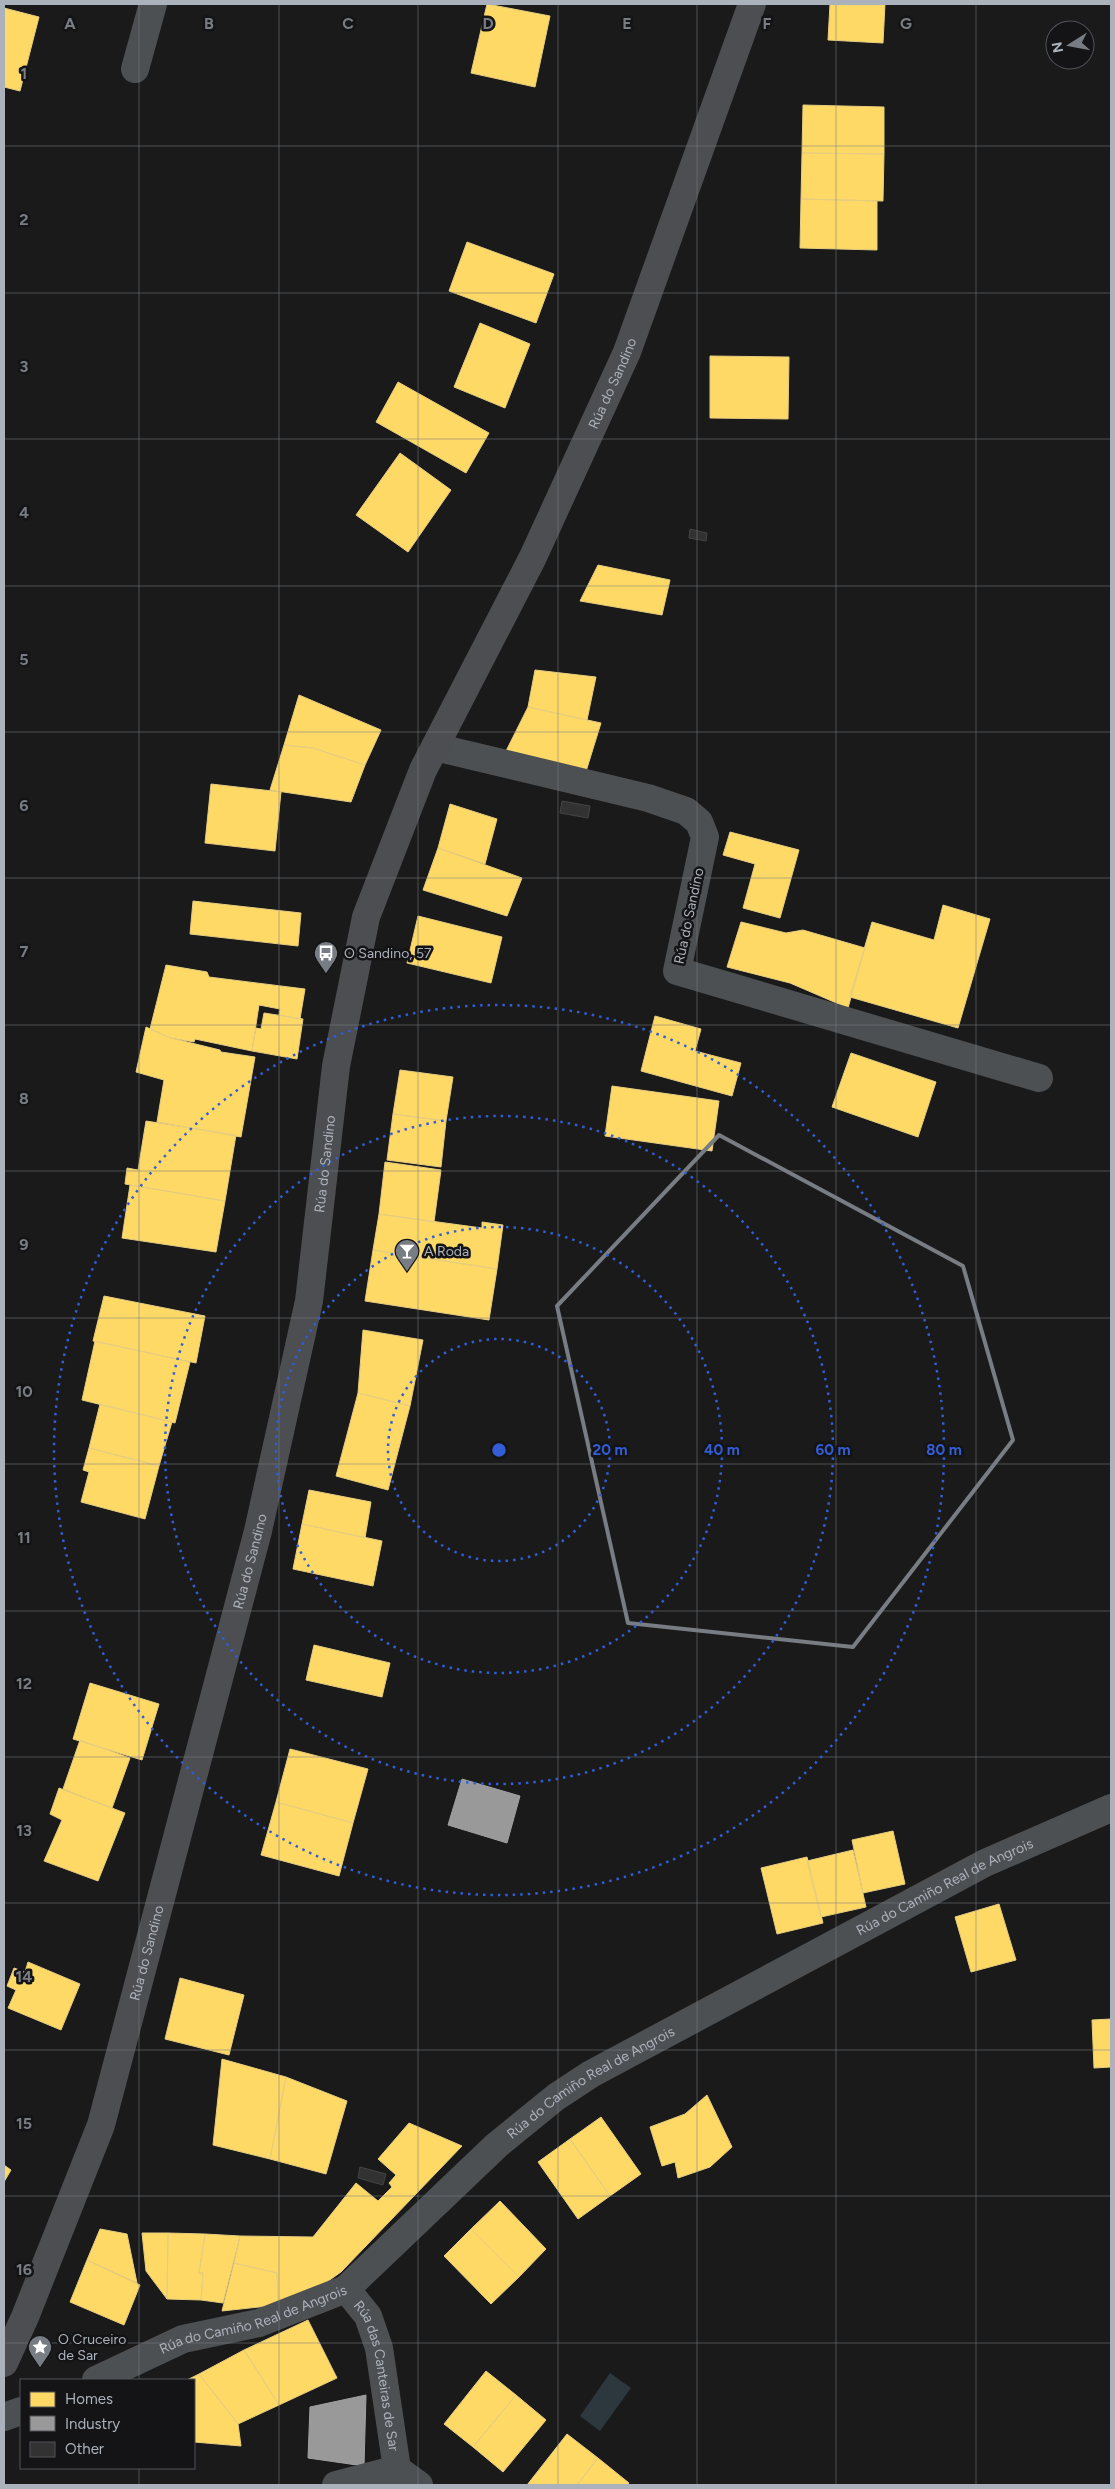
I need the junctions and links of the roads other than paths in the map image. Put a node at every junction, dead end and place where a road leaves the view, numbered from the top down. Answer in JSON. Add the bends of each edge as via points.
{"nodes":[{"id":1,"x":153,"y":4,"type":"edge"},
{"id":2,"x":752,"y":4,"type":"edge"},
{"id":3,"x":135,"y":69,"type":"dead end"},
{"id":4,"x":435,"y":747,"type":"junction"},
{"id":5,"x":1039,"y":1078,"type":"dead end"},
{"id":6,"x":1111,"y":1808,"type":"edge"},
{"id":7,"x":346,"y":2289,"type":"junction"},
{"id":8,"x":4,"y":2363,"type":"edge"},
{"id":9,"x":98,"y":2379,"type":"edge"},
{"id":10,"x":20,"y":2412,"type":"edge"},
{"id":11,"x":4,"y":2417,"type":"edge"},
{"id":12,"x":397,"y":2469,"type":"junction"},
{"id":13,"x":336,"y":2485,"type":"edge"},
{"id":14,"x":419,"y":2485,"type":"edge"}],
"edges":[{"from":1,"to":3,"type":"street"},
{"from":2,"to":4,"type":"street","name":"Rúa do Sandino","via":[[627,352],[533,557]]},
{"from":4,"to":5,"type":"street","name":"Rúa do Sandino","via":[[648,798],[686,811],[699,822],[705,837],[677,971]]},
{"from":4,"to":8,"type":"street","name":"Rúa do Sandino","via":[[366,917],[336,1066],[309,1301],[258,1530],[101,2125]]},
{"from":6,"to":7,"type":"street","name":"Rúa do Camiño Real de Angrois","via":[[986,1863],[591,2074],[556,2097],[497,2145]]},
{"from":7,"to":9,"type":"street","name":"Rúa do Camiño Real de Angrois","via":[[259,2323],[183,2339]]},
{"from":7,"to":12,"type":"street","name":"Rúa das Canteiras de Sar","via":[[368,2316],[379,2348]]},
{"from":10,"to":11,"type":"street"},
{"from":12,"to":13,"type":"street","name":"Rúa das Canteiras de Sar"},
{"from":12,"to":14,"type":"street","name":"Rúa das Canteiras de Sar"}]}
